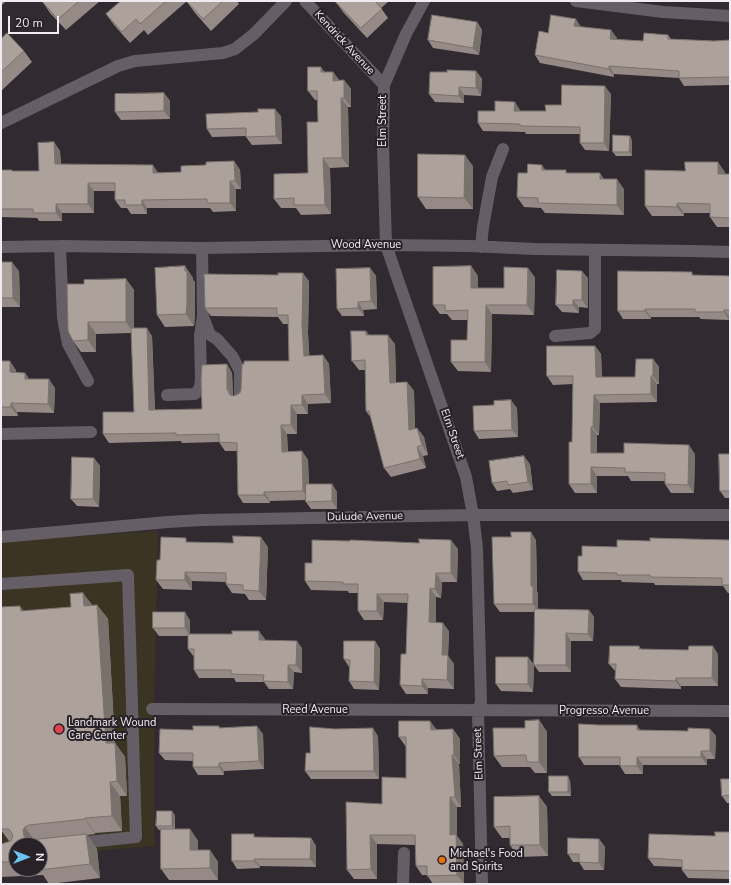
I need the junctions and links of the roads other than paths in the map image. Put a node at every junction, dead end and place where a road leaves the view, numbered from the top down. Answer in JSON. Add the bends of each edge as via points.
{"nodes":[{"id":1,"x":286,"y":1,"type":"edge"},
{"id":2,"x":305,"y":1,"type":"edge"},
{"id":3,"x":424,"y":1,"type":"edge"},
{"id":4,"x":576,"y":1,"type":"edge"},
{"id":5,"x":649,"y":5,"type":"edge"},
{"id":6,"x":730,"y":16,"type":"edge"},
{"id":7,"x":384,"y":85,"type":"junction"},
{"id":8,"x":1,"y":123,"type":"edge"},
{"id":9,"x":503,"y":149,"type":"dead end"},
{"id":10,"x":386,"y":245,"type":"junction"},
{"id":11,"x":60,"y":246,"type":"junction"},
{"id":12,"x":1,"y":247,"type":"edge"},
{"id":13,"x":481,"y":247,"type":"junction"},
{"id":14,"x":202,"y":248,"type":"junction"},
{"id":15,"x":595,"y":250,"type":"junction"},
{"id":16,"x":730,"y":252,"type":"edge"},
{"id":17,"x":203,"y":316,"type":"junction"},
{"id":18,"x":555,"y":336,"type":"dead end"},
{"id":19,"x":88,"y":381,"type":"dead end"},
{"id":20,"x":167,"y":395,"type":"dead end"},
{"id":21,"x":240,"y":397,"type":"edge"},
{"id":22,"x":91,"y":432,"type":"dead end"},
{"id":23,"x":1,"y":434,"type":"edge"},
{"id":24,"x":473,"y":515,"type":"junction"},
{"id":25,"x":730,"y":515,"type":"edge"},
{"id":26,"x":1,"y":537,"type":"edge"},
{"id":27,"x":1,"y":584,"type":"edge"},
{"id":28,"x":152,"y":709,"type":"dead end"},
{"id":29,"x":478,"y":711,"type":"junction"},
{"id":30,"x":730,"y":711,"type":"edge"},
{"id":31,"x":62,"y":845,"type":"edge"},
{"id":32,"x":404,"y":853,"type":"dead end"},
{"id":33,"x":404,"y":884,"type":"edge"},
{"id":34,"x":482,"y":884,"type":"edge"}],
"edges":[{"from":1,"to":8,"type":"street","via":[[254,34],[235,49],[223,53],[135,61],[118,66]]},
{"from":2,"to":7,"type":"street","name":"Kendrick Avenue"},
{"from":3,"to":7,"type":"street","name":"Elm Street","via":[[406,34]]},
{"from":4,"to":5,"type":"street"},
{"from":5,"to":6,"type":"street","via":[[663,12]]},
{"from":7,"to":10,"type":"street","name":"Elm Street"},
{"from":9,"to":13,"type":"street","via":[[492,177]]},
{"from":10,"to":13,"type":"street","name":"Wood Avenue"},
{"from":10,"to":14,"type":"street","name":"Wood Avenue"},
{"from":10,"to":24,"type":"street","name":"Elm Street","via":[[466,477]]},
{"from":11,"to":12,"type":"street","name":"Wood Avenue"},
{"from":11,"to":14,"type":"street","name":"Wood Avenue"},
{"from":11,"to":19,"type":"street","via":[[64,330],[68,344]]},
{"from":13,"to":15,"type":"street","name":"Wood Avenue"},
{"from":14,"to":17,"type":"street"},
{"from":15,"to":16,"type":"street","name":"Wood Avenue"},
{"from":15,"to":18,"type":"street","via":[[595,329],[590,334]]},
{"from":17,"to":20,"type":"street","via":[[200,336],[200,388],[195,394]]},
{"from":17,"to":21,"type":"street","via":[[210,335],[232,356],[240,371]]},
{"from":22,"to":23,"type":"street"},
{"from":24,"to":25,"type":"street","name":"Dulude Avenue"},
{"from":24,"to":26,"type":"street","name":"Dulude Avenue","via":[[188,521]]},
{"from":24,"to":29,"type":"street","name":"Elm Street","via":[[477,548],[481,702]]},
{"from":27,"to":31,"type":"street","via":[[128,575],[136,837]]},
{"from":28,"to":29,"type":"street","name":"Reed Avenue"},
{"from":29,"to":30,"type":"street","name":"Progresso Avenue"},
{"from":29,"to":34,"type":"street","name":"Elm Street"},
{"from":32,"to":33,"type":"street"}]}
